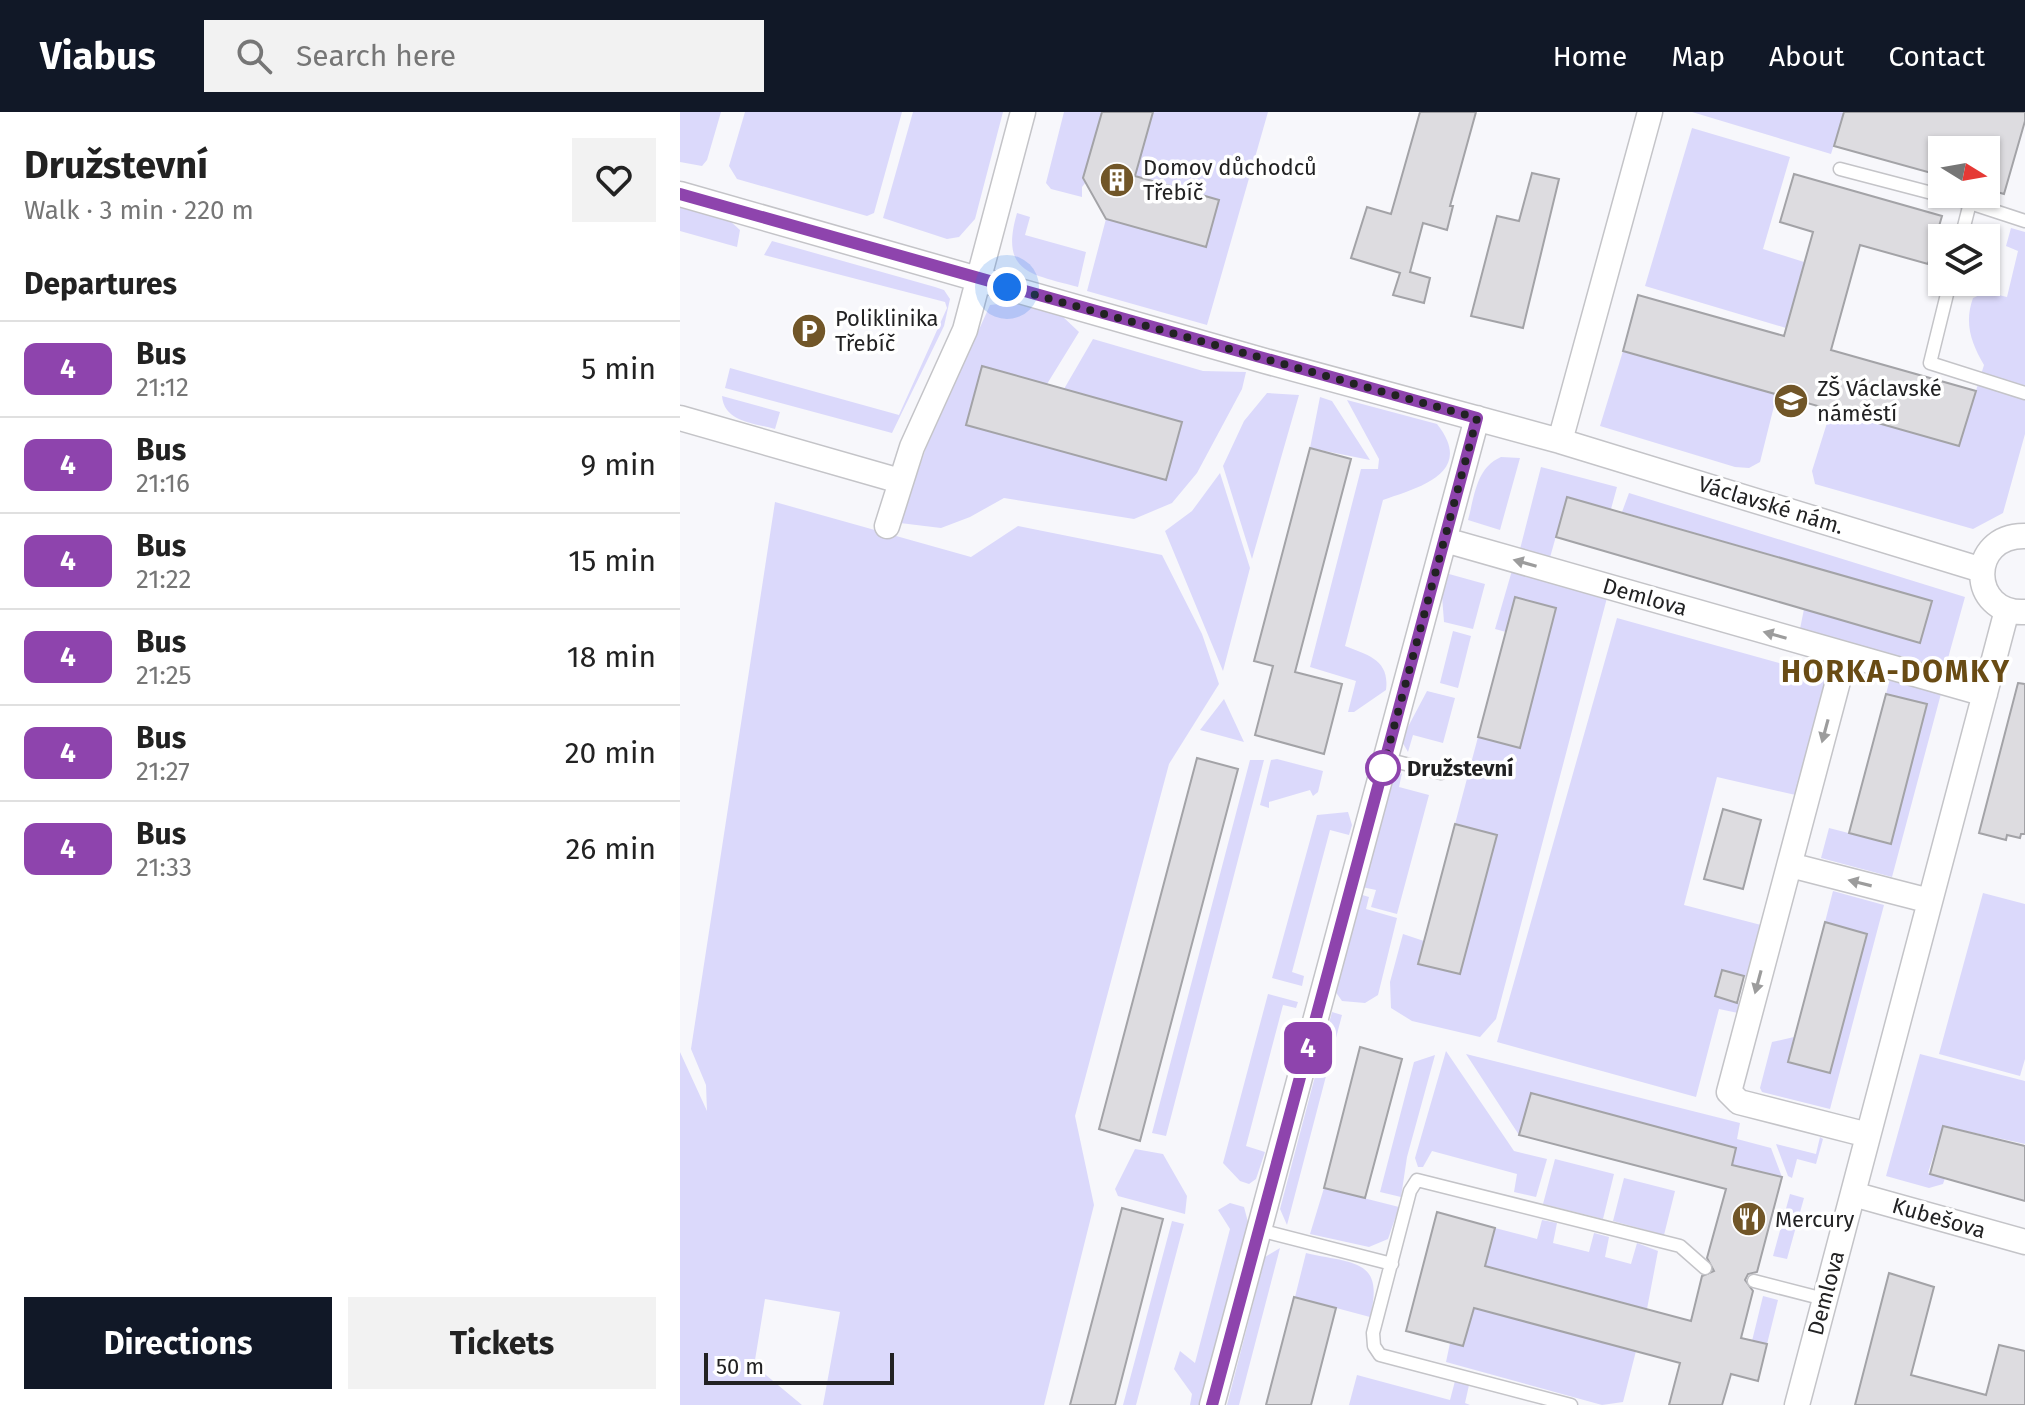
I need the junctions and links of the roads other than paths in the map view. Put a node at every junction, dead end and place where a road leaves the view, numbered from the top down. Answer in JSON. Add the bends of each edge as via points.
{"nodes":[{"id":1,"x":1023,"y":112,"type":"edge"},
{"id":2,"x":1650,"y":112,"type":"edge"},
{"id":3,"x":1840,"y":169,"type":"dead end"},
{"id":4,"x":1928,"y":192,"type":"edge"},
{"id":5,"x":680,"y":194,"type":"edge"},
{"id":6,"x":1985,"y":208,"type":"edge"},
{"id":7,"x":2025,"y":221,"type":"edge"},
{"id":8,"x":978,"y":279,"type":"junction"},
{"id":9,"x":1947,"y":296,"type":"edge"},
{"id":10,"x":2025,"y":393,"type":"edge"},
{"id":11,"x":680,"y":418,"type":"edge"},
{"id":12,"x":1477,"y":418,"type":"junction"},
{"id":13,"x":1560,"y":441,"type":"junction"},
{"id":14,"x":900,"y":481,"type":"junction"},
{"id":15,"x":887,"y":526,"type":"dead end"},
{"id":16,"x":2025,"y":536,"type":"edge"},
{"id":17,"x":1445,"y":540,"type":"junction"},
{"id":18,"x":1982,"y":570,"type":"junction"},
{"id":19,"x":2016,"y":611,"type":"edge"},
{"id":20,"x":1845,"y":655,"type":"junction"},
{"id":21,"x":1985,"y":694,"type":"junction"},
{"id":22,"x":1386,"y":759,"type":"junction"},
{"id":23,"x":1441,"y":773,"type":"dead end"},
{"id":24,"x":1790,"y":865,"type":"junction"},
{"id":25,"x":1930,"y":901,"type":"junction"},
{"id":26,"x":1868,"y":1135,"type":"junction"},
{"id":27,"x":1853,"y":1194,"type":"junction"},
{"id":28,"x":1259,"y":1230,"type":"junction"},
{"id":29,"x":2025,"y":1242,"type":"edge"},
{"id":30,"x":1392,"y":1264,"type":"junction"},
{"id":31,"x":1705,"y":1268,"type":"dead end"},
{"id":32,"x":1754,"y":1281,"type":"dead end"},
{"id":33,"x":1824,"y":1299,"type":"junction"},
{"id":34,"x":1212,"y":1405,"type":"edge"},
{"id":35,"x":1571,"y":1405,"type":"edge"},
{"id":36,"x":1797,"y":1405,"type":"edge"}],
"edges":[{"from":1,"to":8,"type":"street"},
{"from":2,"to":13,"type":"street"},
{"from":3,"to":4,"type":"lane"},
{"from":5,"to":8,"type":"street"},
{"from":6,"to":7,"type":"lane"},
{"from":8,"to":12,"type":"street"},
{"from":8,"to":14,"type":"street","via":[[965,330]]},
{"from":9,"to":10,"type":"lane","via":[[1930,363]]},
{"from":11,"to":14,"type":"street"},
{"from":12,"to":13,"type":"street"},
{"from":12,"to":17,"type":"street"},
{"from":13,"to":18,"type":"street","name":"Václavské nám."},
{"from":14,"to":15,"type":"street"},
{"from":16,"to":18,"type":"street","via":[[1997,543]]},
{"from":20,"to":17,"type":"street","name":"Demlova","one_way":true},
{"from":17,"to":22,"type":"street"},
{"from":18,"to":19,"type":"street","via":[[1985,590]]},
{"from":19,"to":21,"type":"street","name":"Demlova"},
{"from":20,"to":21,"type":"street","name":"Demlova"},
{"from":20,"to":24,"type":"street","one_way":true},
{"from":21,"to":25,"type":"street","name":"Demlova"},
{"from":22,"to":23,"type":"lane"},
{"from":22,"to":28,"type":"street"},
{"from":25,"to":24,"type":"street","one_way":true},
{"from":24,"to":26,"type":"street","one_way":true,"via":[[1729,1092],[1739,1102]]},
{"from":25,"to":26,"type":"street","name":"Demlova"},
{"from":26,"to":27,"type":"street","name":"Demlova"},
{"from":27,"to":29,"type":"street","name":"Kubešova"},
{"from":27,"to":33,"type":"street","name":"Demlova"},
{"from":28,"to":30,"type":"lane"},
{"from":28,"to":34,"type":"street"},
{"from":30,"to":31,"type":"lane","via":[[1410,1191],[1417,1180],[1427,1180],[1680,1246]]},
{"from":30,"to":35,"type":"lane","via":[[1373,1333],[1380,1355]]},
{"from":32,"to":33,"type":"lane"},
{"from":33,"to":36,"type":"street","name":"Demlova"}]}
